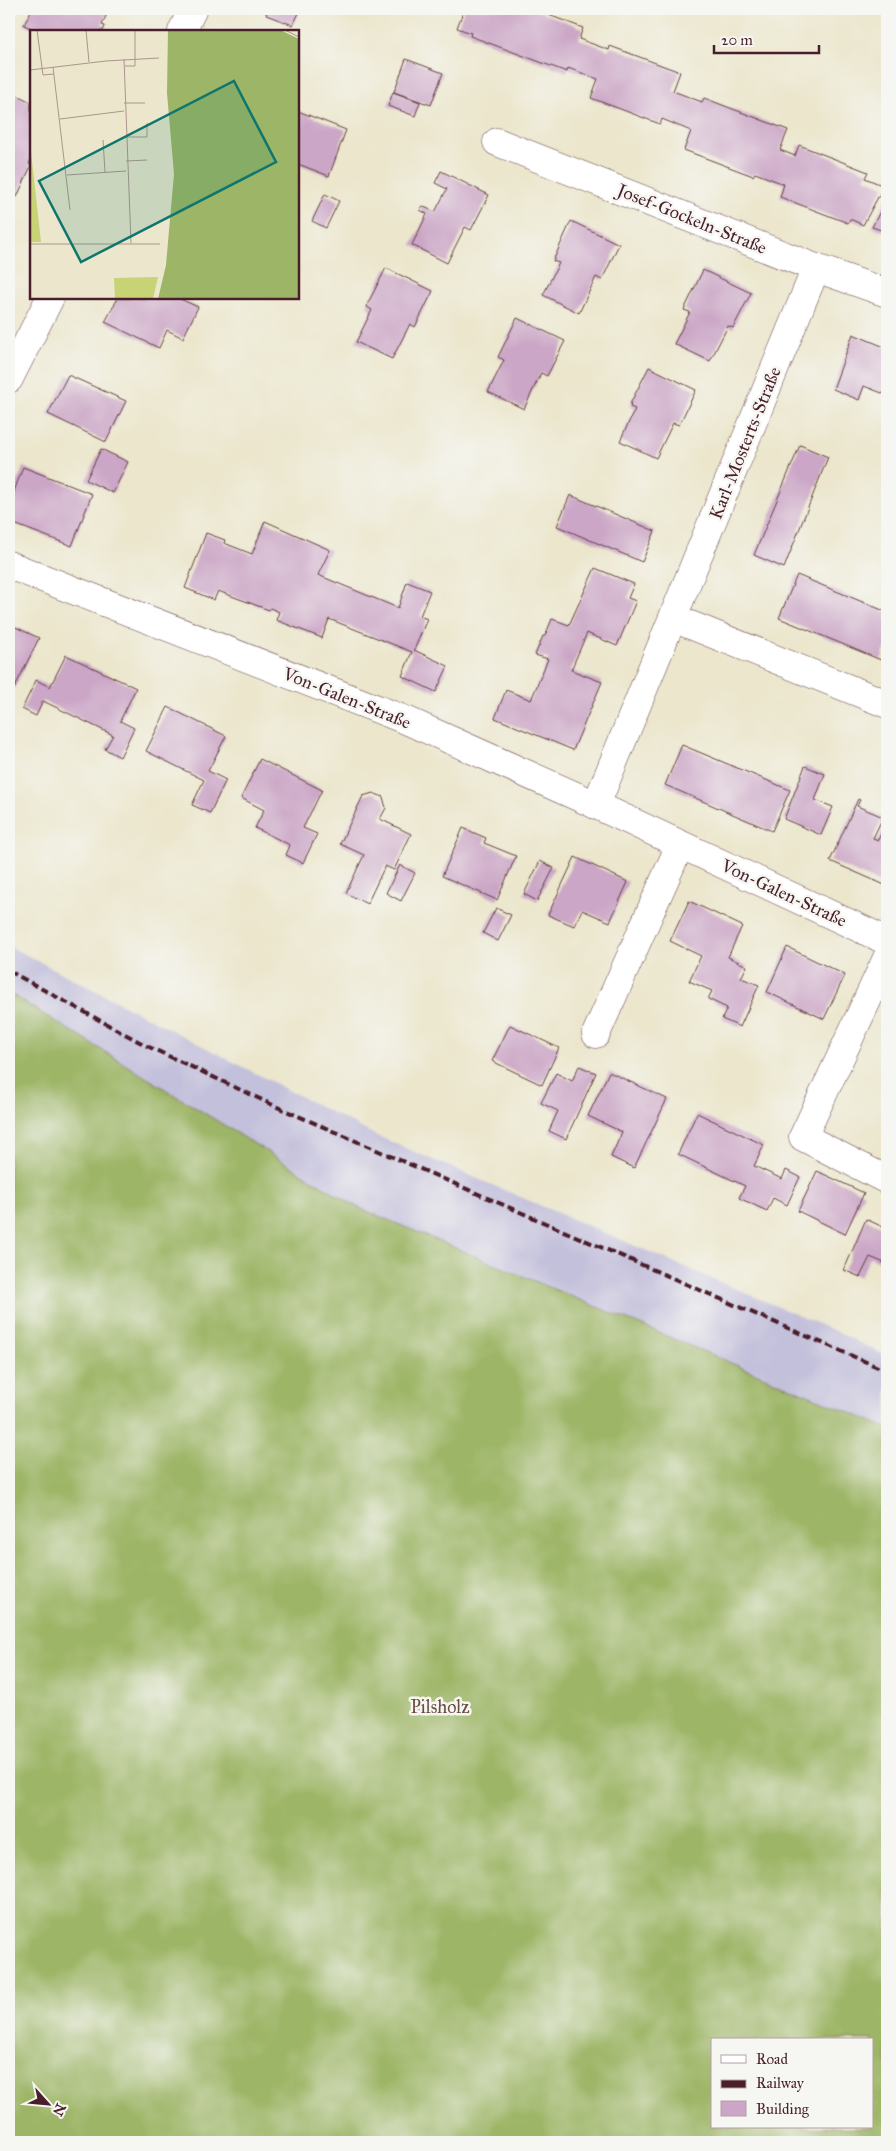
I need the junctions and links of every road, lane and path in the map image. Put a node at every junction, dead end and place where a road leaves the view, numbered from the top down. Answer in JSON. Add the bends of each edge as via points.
{"nodes":[{"id":1,"x":193,"y":9,"type":"edge"},
{"id":2,"x":182,"y":30,"type":"edge"},
{"id":3,"x":497,"y":142,"type":"dead end"},
{"id":4,"x":816,"y":268,"type":"junction"},
{"id":5,"x":887,"y":293,"type":"edge"},
{"id":6,"x":49,"y":299,"type":"edge"},
{"id":7,"x":9,"y":379,"type":"edge"},
{"id":8,"x":9,"y":565,"type":"edge"},
{"id":9,"x":673,"y":618,"type":"junction"},
{"id":10,"x":887,"y":704,"type":"edge"},
{"id":11,"x":596,"y":805,"type":"junction"},
{"id":12,"x":680,"y":845,"type":"junction"},
{"id":13,"x":887,"y":941,"type":"edge"},
{"id":14,"x":887,"y":958,"type":"edge"},
{"id":15,"x":596,"y":1034,"type":"dead end"},
{"id":16,"x":887,"y":1180,"type":"edge"}],
"edges":[{"from":1,"to":2,"type":"street"},
{"from":3,"to":4,"type":"street","name":"Josef-Gockeln-Straße"},
{"from":4,"to":5,"type":"street","name":"Josef-Gockeln-Straße"},
{"from":4,"to":9,"type":"street","name":"Karl-Mosterts-Straße"},
{"from":6,"to":7,"type":"street"},
{"from":8,"to":11,"type":"street","name":"Von-Galen-Straße","via":[[408,721]]},
{"from":9,"to":10,"type":"street"},
{"from":9,"to":11,"type":"street","name":"Karl-Mosterts-Straße"},
{"from":11,"to":12,"type":"street","name":"Von-Galen-Straße"},
{"from":12,"to":13,"type":"street","name":"Von-Galen-Straße"},
{"from":12,"to":15,"type":"street"},
{"from":14,"to":16,"type":"street","via":[[803,1137]]}]}
